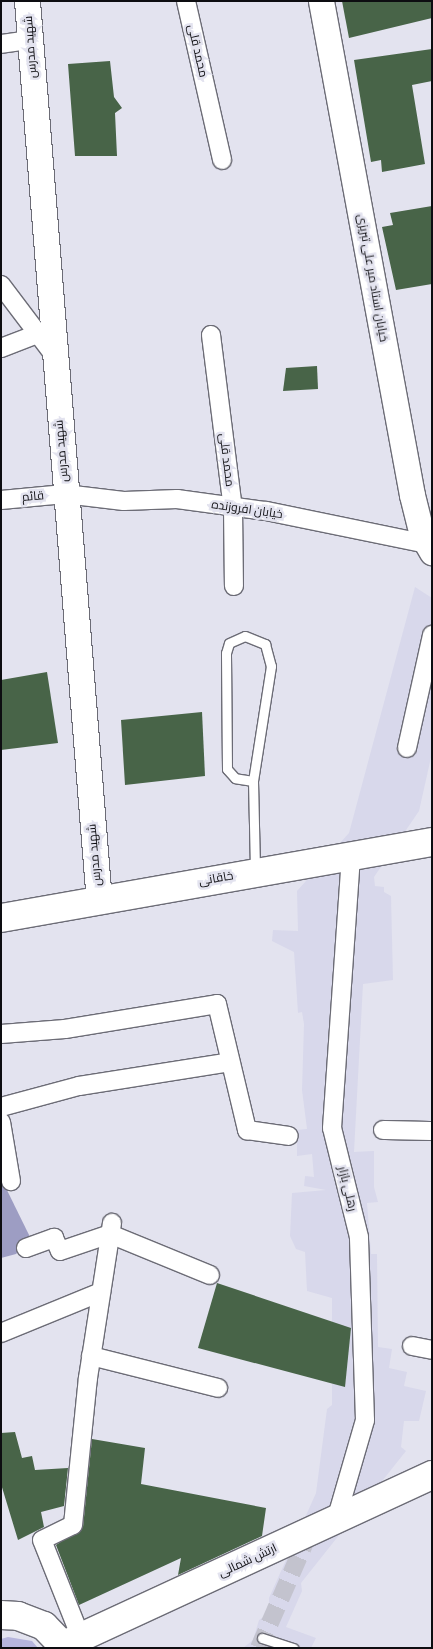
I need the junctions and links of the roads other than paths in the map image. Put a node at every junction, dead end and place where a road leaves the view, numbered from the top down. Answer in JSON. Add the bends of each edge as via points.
{"nodes":[{"id":1,"x":27,"y":1,"type":"edge"},
{"id":2,"x":186,"y":1,"type":"edge"},
{"id":3,"x":321,"y":1,"type":"edge"},
{"id":4,"x":30,"y":40,"type":"junction"},
{"id":5,"x":1,"y":44,"type":"edge"},
{"id":6,"x":222,"y":160,"type":"dead end"},
{"id":7,"x":1,"y":285,"type":"edge"},
{"id":8,"x":38,"y":334,"type":"junction"},
{"id":9,"x":211,"y":335,"type":"dead end"},
{"id":10,"x":1,"y":348,"type":"edge"},
{"id":11,"x":54,"y":355,"type":"junction"},
{"id":12,"x":65,"y":494,"type":"junction"},
{"id":13,"x":1,"y":500,"type":"edge"},
{"id":14,"x":232,"y":508,"type":"junction"},
{"id":15,"x":430,"y":548,"type":"edge"},
{"id":16,"x":234,"y":586,"type":"dead end"},
{"id":17,"x":432,"y":635,"type":"edge"},
{"id":18,"x":407,"y":748,"type":"dead end"},
{"id":19,"x":253,"y":781,"type":"junction"},
{"id":20,"x":432,"y":842,"type":"edge"},
{"id":21,"x":351,"y":855,"type":"junction"},
{"id":22,"x":255,"y":872,"type":"junction"},
{"id":23,"x":99,"y":900,"type":"junction"},
{"id":24,"x":1,"y":918,"type":"edge"},
{"id":25,"x":1,"y":1034,"type":"edge"},
{"id":26,"x":230,"y":1062,"type":"junction"},
{"id":27,"x":1,"y":1107,"type":"edge"},
{"id":28,"x":1,"y":1122,"type":"edge"},
{"id":29,"x":383,"y":1130,"type":"dead end"},
{"id":30,"x":432,"y":1131,"type":"edge"},
{"id":31,"x":290,"y":1136,"type":"dead end"},
{"id":32,"x":12,"y":1181,"type":"dead end"},
{"id":33,"x":111,"y":1229,"type":"junction"},
{"id":34,"x":26,"y":1248,"type":"dead end"},
{"id":35,"x":210,"y":1275,"type":"dead end"},
{"id":36,"x":101,"y":1292,"type":"junction"},
{"id":37,"x":1,"y":1333,"type":"edge"},
{"id":38,"x":412,"y":1346,"type":"dead end"},
{"id":39,"x":432,"y":1350,"type":"edge"},
{"id":40,"x":91,"y":1356,"type":"junction"},
{"id":41,"x":218,"y":1388,"type":"dead end"},
{"id":42,"x":432,"y":1475,"type":"edge"},
{"id":43,"x":336,"y":1520,"type":"junction"},
{"id":44,"x":7,"y":1613,"type":"edge"},
{"id":45,"x":262,"y":1638,"type":"dead end"},
{"id":46,"x":70,"y":1644,"type":"edge"},
{"id":47,"x":293,"y":1648,"type":"edge"}],
"edges":[{"from":1,"to":4,"type":"main road","name":"شهید مدرس"},
{"from":2,"to":6,"type":"street","name":"محمد قلی"},
{"from":3,"to":15,"type":"main road","name":"خیابان استاد میر علی تبریزی","via":[[412,495]]},
{"from":4,"to":5,"type":"street"},
{"from":4,"to":11,"type":"main road","name":"شهید مدرس"},
{"from":7,"to":8,"type":"street"},
{"from":8,"to":10,"type":"street"},
{"from":8,"to":11,"type":"street"},
{"from":9,"to":14,"type":"street","name":"محمد قلی"},
{"from":11,"to":12,"type":"main road","name":"شهید مدرس"},
{"from":12,"to":13,"type":"street","name":"قائم"},
{"from":12,"to":14,"type":"street","name":"خیابان افروزنده","via":[[124,501],[177,499]]},
{"from":12,"to":23,"type":"main road","name":"شهید مدرس"},
{"from":14,"to":15,"type":"street","name":"خیابان افروزنده"},
{"from":14,"to":16,"type":"street","name":"محمد قلی"},
{"from":17,"to":18,"type":"street"},
{"from":19,"to":19,"type":"lane","via":[[235,778],[227,769],[227,651],[230,644],[245,636],[265,644],[271,666]]},
{"from":19,"to":22,"type":"lane"},
{"from":20,"to":21,"type":"main road","name":"خاقانی"},
{"from":21,"to":22,"type":"main road","name":"خاقانی"},
{"from":21,"to":43,"type":"street","name":"رهلی بازار","via":[[332,1128],[359,1237],[365,1420]]},
{"from":22,"to":23,"type":"main road","name":"خاقانی"},
{"from":23,"to":24,"type":"main road","name":"خاقانی"},
{"from":25,"to":26,"type":"street","via":[[65,1030],[217,1004]]},
{"from":26,"to":27,"type":"street","via":[[79,1086]]},
{"from":26,"to":31,"type":"street","via":[[247,1130]]},
{"from":28,"to":32,"type":"street"},
{"from":29,"to":30,"type":"street"},
{"from":33,"to":34,"type":"street","via":[[60,1252],[54,1238]]},
{"from":33,"to":35,"type":"street"},
{"from":33,"to":36,"type":"street"},
{"from":36,"to":37,"type":"street"},
{"from":36,"to":40,"type":"street"},
{"from":38,"to":39,"type":"street"},
{"from":40,"to":41,"type":"street"},
{"from":40,"to":46,"type":"street","via":[[73,1525],[42,1540]]},
{"from":42,"to":43,"type":"main road","name":"ارتش شمالی"},
{"from":43,"to":46,"type":"main road","name":"ارتش شمالی"},
{"from":44,"to":46,"type":"main road","via":[[44,1626]]},
{"from":45,"to":47,"type":"lane"}]}
